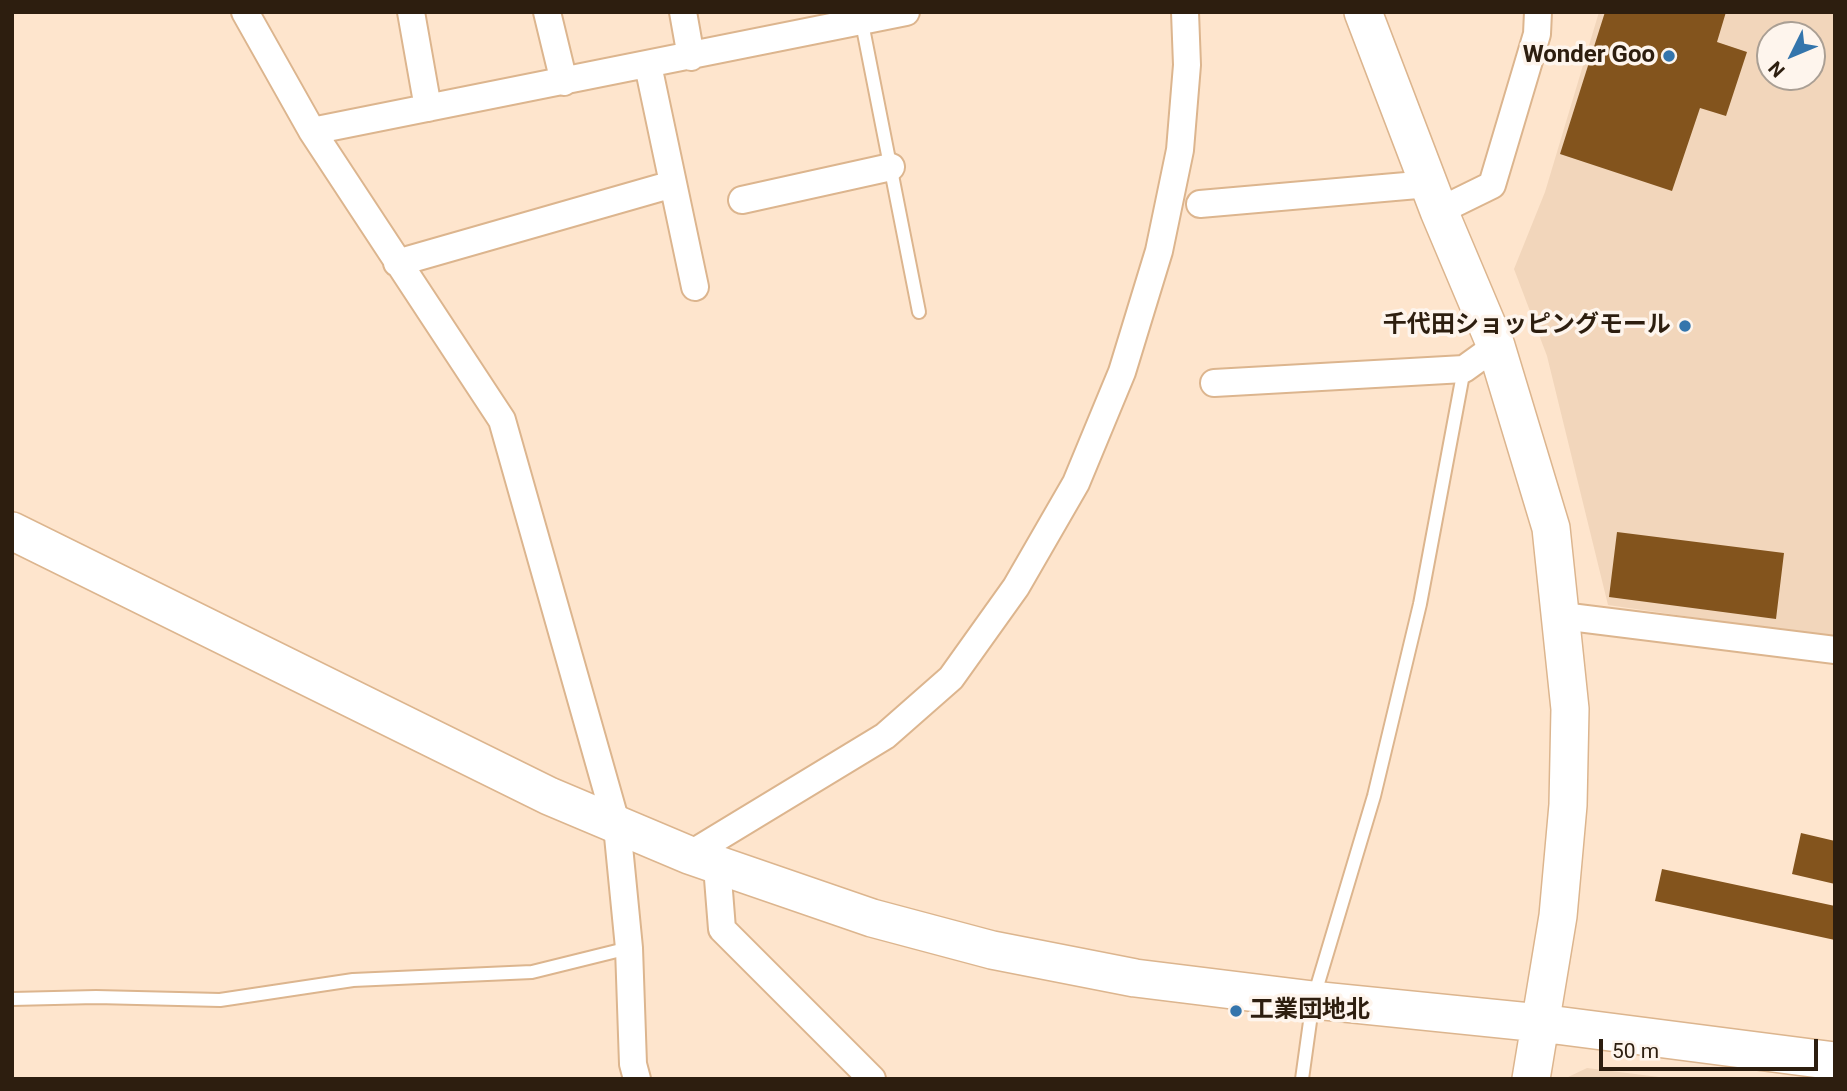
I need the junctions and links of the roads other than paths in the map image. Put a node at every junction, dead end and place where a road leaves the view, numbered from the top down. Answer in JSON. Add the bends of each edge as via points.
{"nodes":[{"id":1,"x":245,"y":12,"type":"edge"},
{"id":2,"x":411,"y":12,"type":"edge"},
{"id":3,"x":547,"y":12,"type":"edge"},
{"id":4,"x":683,"y":12,"type":"edge"},
{"id":5,"x":906,"y":12,"type":"edge"},
{"id":6,"x":1185,"y":12,"type":"edge"},
{"id":7,"x":1363,"y":12,"type":"edge"},
{"id":8,"x":1538,"y":12,"type":"edge"},
{"id":9,"x":862,"y":18,"type":"edge"},
{"id":10,"x":691,"y":57,"type":"junction"},
{"id":11,"x":648,"y":65,"type":"junction"},
{"id":12,"x":564,"y":82,"type":"junction"},
{"id":13,"x":428,"y":108,"type":"junction"},
{"id":14,"x":312,"y":131,"type":"junction"},
{"id":15,"x":891,"y":167,"type":"junction"},
{"id":16,"x":673,"y":184,"type":"junction"},
{"id":17,"x":1434,"y":197,"type":"junction"},
{"id":18,"x":741,"y":200,"type":"dead end"},
{"id":19,"x":1200,"y":204,"type":"dead end"},
{"id":20,"x":397,"y":263,"type":"junction"},
{"id":21,"x":695,"y":288,"type":"dead end"},
{"id":22,"x":919,"y":312,"type":"dead end"},
{"id":23,"x":1496,"y":346,"type":"junction"},
{"id":24,"x":1464,"y":369,"type":"junction"},
{"id":25,"x":1214,"y":383,"type":"dead end"},
{"id":26,"x":12,"y":531,"type":"edge"},
{"id":27,"x":1562,"y":616,"type":"junction"},
{"id":28,"x":1835,"y":650,"type":"edge"},
{"id":29,"x":617,"y":826,"type":"junction"},
{"id":30,"x":703,"y":860,"type":"junction"},
{"id":31,"x":629,"y":948,"type":"junction"},
{"id":32,"x":12,"y":999,"type":"edge"},
{"id":33,"x":1313,"y":1000,"type":"junction"},
{"id":34,"x":1540,"y":1023,"type":"junction"},
{"id":35,"x":1835,"y":1061,"type":"edge"},
{"id":36,"x":637,"y":1079,"type":"edge"},
{"id":37,"x":872,"y":1079,"type":"edge"},
{"id":38,"x":1302,"y":1079,"type":"edge"},
{"id":39,"x":1531,"y":1079,"type":"edge"}],
"edges":[{"from":1,"to":14,"type":"street"},
{"from":2,"to":13,"type":"street"},
{"from":3,"to":12,"type":"street"},
{"from":4,"to":10,"type":"street"},
{"from":5,"to":9,"type":"street"},
{"from":6,"to":30,"type":"street","via":[[1187,65],[1180,150],[1159,251],[1122,372],[1076,483],[1016,587],[951,678],[885,736]]},
{"from":7,"to":17,"type":"street"},
{"from":8,"to":17,"type":"street","via":[[1536,34],[1492,185]]},
{"from":9,"to":10,"type":"street"},
{"from":9,"to":15,"type":"lane"},
{"from":10,"to":11,"type":"street"},
{"from":11,"to":12,"type":"street"},
{"from":11,"to":16,"type":"street"},
{"from":12,"to":13,"type":"street"},
{"from":13,"to":14,"type":"street"},
{"from":14,"to":20,"type":"street"},
{"from":15,"to":18,"type":"street"},
{"from":15,"to":22,"type":"lane"},
{"from":16,"to":20,"type":"street"},
{"from":16,"to":21,"type":"street"},
{"from":17,"to":19,"type":"street"},
{"from":17,"to":23,"type":"street"},
{"from":20,"to":29,"type":"street","via":[[502,420]]},
{"from":23,"to":24,"type":"street"},
{"from":23,"to":27,"type":"street","via":[[1551,528]]},
{"from":24,"to":25,"type":"street"},
{"from":24,"to":33,"type":"lane","via":[[1420,604],[1374,796]]},
{"from":26,"to":29,"type":"street"},
{"from":27,"to":28,"type":"street"},
{"from":27,"to":34,"type":"street","via":[[1570,709],[1568,805],[1558,916]]},
{"from":29,"to":30,"type":"street"},
{"from":29,"to":31,"type":"street"},
{"from":30,"to":33,"type":"street","via":[[872,918],[992,950],[1135,978]]},
{"from":30,"to":37,"type":"street","via":[[722,929]]},
{"from":31,"to":32,"type":"lane","via":[[532,972],[354,980],[220,1000]]},
{"from":31,"to":36,"type":"street"},
{"from":33,"to":34,"type":"street"},
{"from":33,"to":38,"type":"lane"},
{"from":34,"to":35,"type":"street"},
{"from":34,"to":39,"type":"street"}]}
